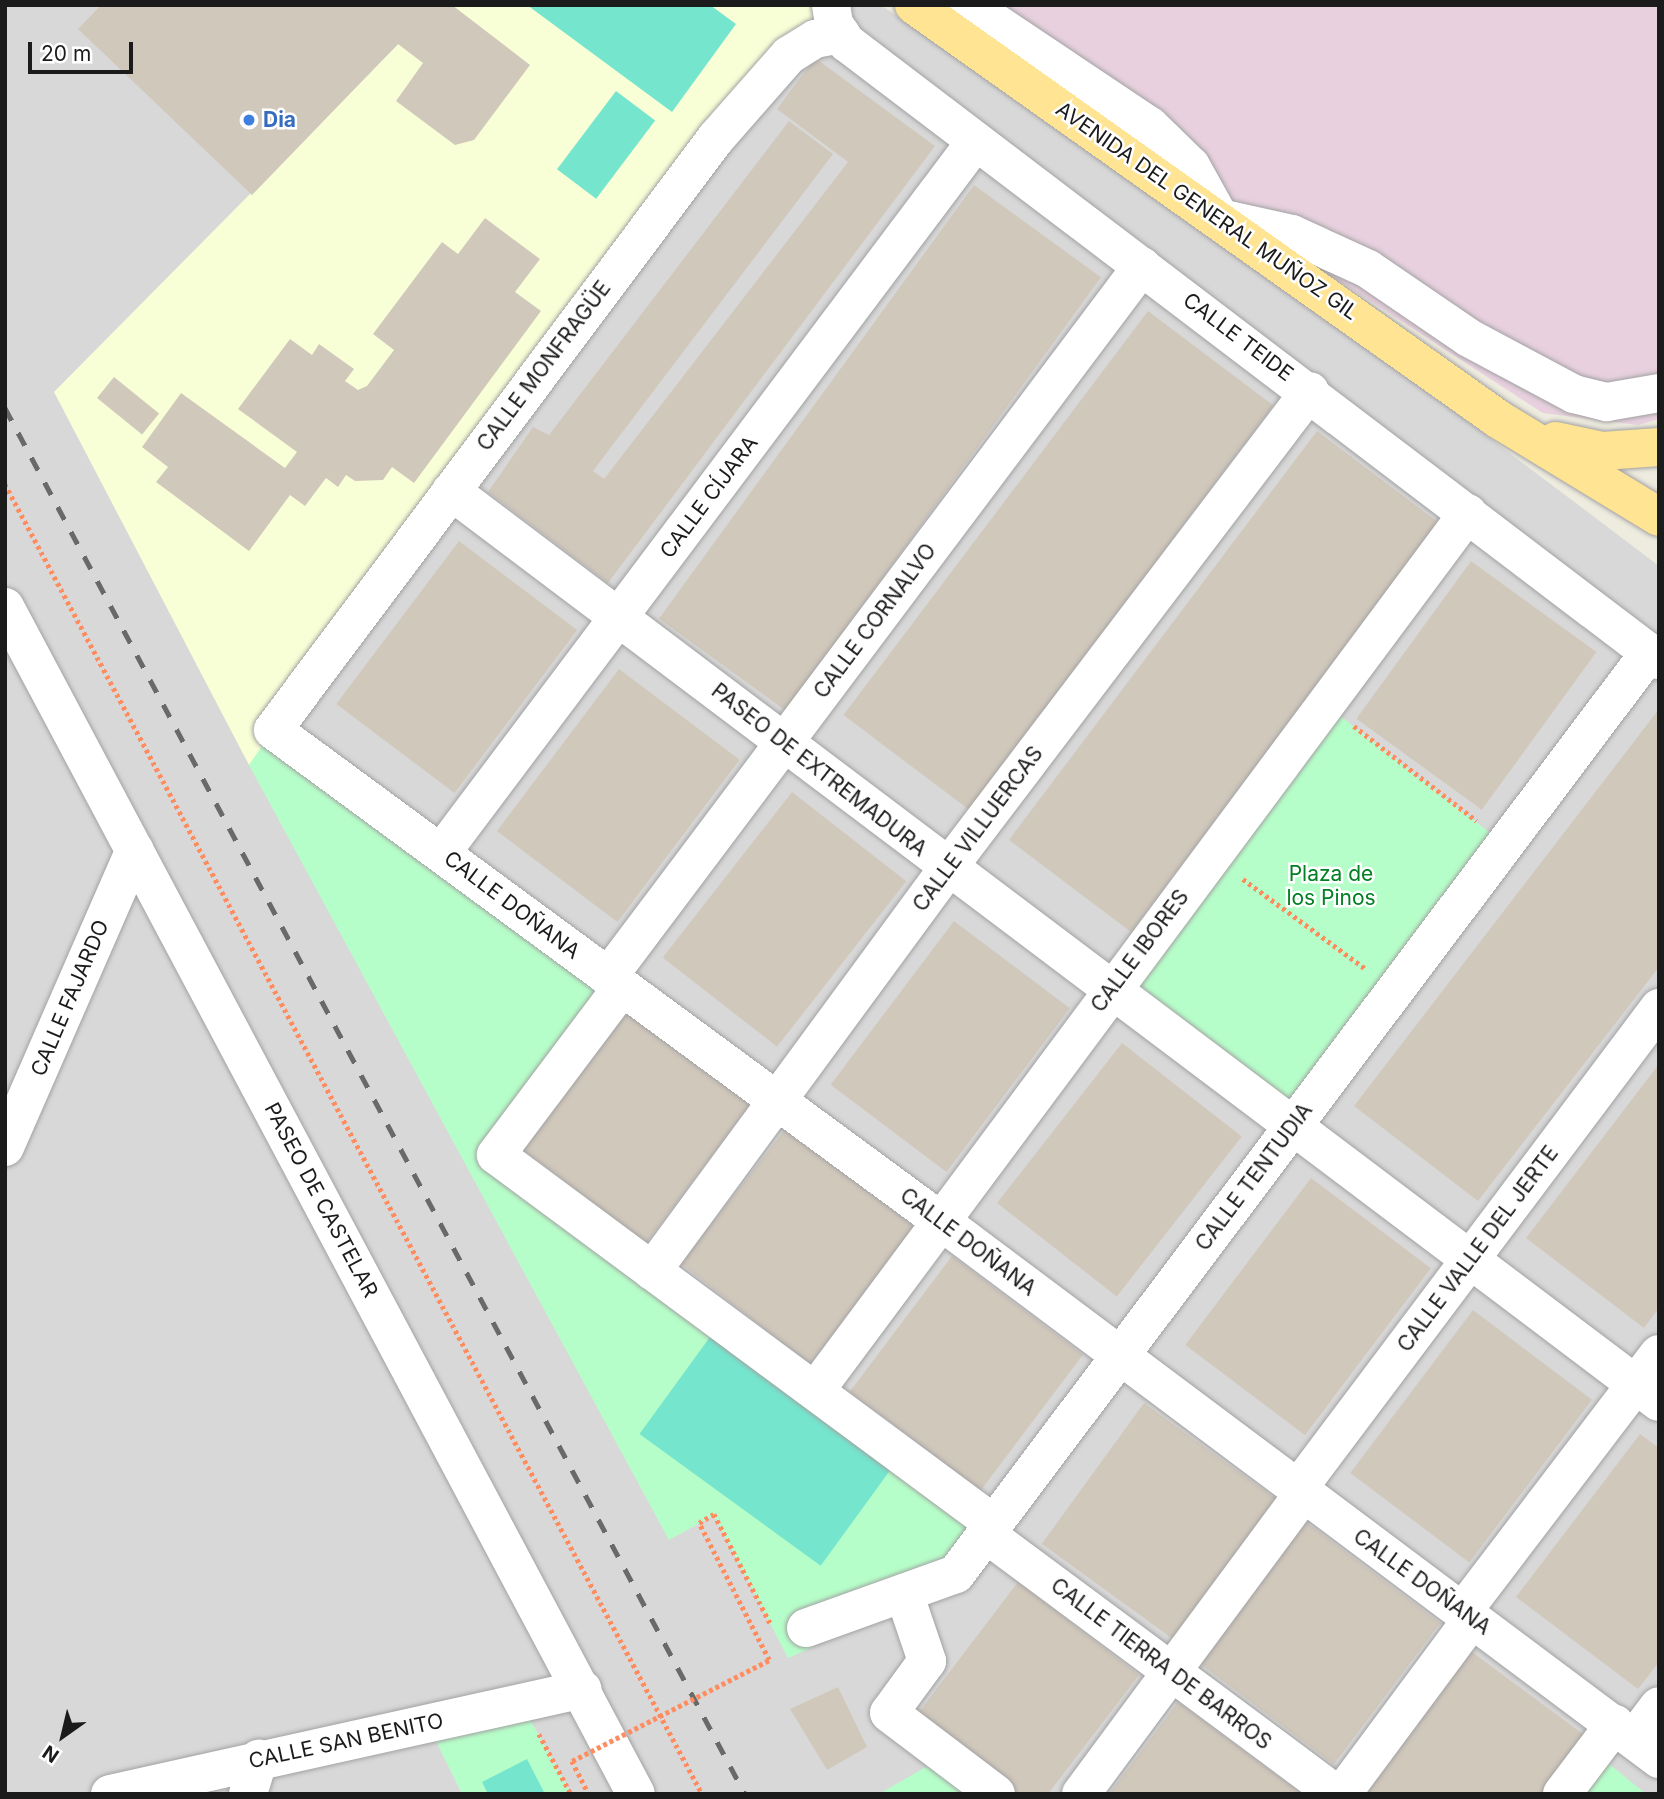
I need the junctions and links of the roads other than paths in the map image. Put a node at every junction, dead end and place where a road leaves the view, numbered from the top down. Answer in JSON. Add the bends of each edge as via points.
{"nodes":[{"id":1,"x":914,"y":5,"type":"edge"},
{"id":2,"x":969,"y":5,"type":"edge"},
{"id":3,"x":836,"y":19,"type":"edge"},
{"id":4,"x":975,"y":141,"type":"junction"},
{"id":5,"x":1220,"y":218,"type":"junction"},
{"id":6,"x":1142,"y":266,"type":"junction"},
{"id":7,"x":1310,"y":391,"type":"junction"},
{"id":8,"x":1659,"y":393,"type":"edge"},
{"id":9,"x":1498,"y":419,"type":"junction"},
{"id":10,"x":1659,"y":447,"type":"edge"},
{"id":11,"x":451,"y":491,"type":"junction"},
{"id":12,"x":1468,"y":513,"type":"junction"},
{"id":13,"x":1659,"y":517,"type":"edge"},
{"id":14,"x":5,"y":607,"type":"edge"},
{"id":15,"x":618,"y":618,"type":"junction"},
{"id":16,"x":1654,"y":656,"type":"edge"},
{"id":17,"x":273,"y":730,"type":"joint"},
{"id":18,"x":785,"y":741,"type":"junction"},
{"id":19,"x":135,"y":850,"type":"junction"},
{"id":20,"x":442,"y":852,"type":"junction"},
{"id":21,"x":947,"y":869,"type":"junction"},
{"id":22,"x":615,"y":982,"type":"junction"},
{"id":23,"x":1111,"y":990,"type":"junction"},
{"id":24,"x":1659,"y":1008,"type":"edge"},
{"id":25,"x":776,"y":1101,"type":"junction"},
{"id":26,"x":1293,"y":1125,"type":"junction"},
{"id":27,"x":5,"y":1147,"type":"edge"},
{"id":28,"x":942,"y":1222,"type":"junction"},
{"id":29,"x":1470,"y":1261,"type":"junction"},
{"id":30,"x":652,"y":1271,"type":"junction"},
{"id":31,"x":1659,"y":1354,"type":"edge"},
{"id":32,"x":1119,"y":1357,"type":"junction"},
{"id":33,"x":815,"y":1391,"type":"junction"},
{"id":34,"x":1648,"y":1393,"type":"edge"},
{"id":35,"x":1300,"y":1492,"type":"junction"},
{"id":36,"x":990,"y":1529,"type":"junction"},
{"id":37,"x":904,"y":1593,"type":"junction"},
{"id":38,"x":1468,"y":1615,"type":"junction"},
{"id":39,"x":791,"y":1631,"type":"road end"},
{"id":40,"x":1171,"y":1672,"type":"junction"},
{"id":41,"x":582,"y":1689,"type":"junction"},
{"id":42,"x":1659,"y":1706,"type":"edge"},
{"id":43,"x":1636,"y":1741,"type":"edge"},
{"id":44,"x":254,"y":1776,"type":"edge"},
{"id":45,"x":110,"y":1794,"type":"edge"},
{"id":46,"x":636,"y":1794,"type":"edge"},
{"id":47,"x":996,"y":1794,"type":"edge"},
{"id":48,"x":1082,"y":1794,"type":"edge"},
{"id":49,"x":1336,"y":1794,"type":"edge"},
{"id":50,"x":1342,"y":1794,"type":"edge"},
{"id":51,"x":1562,"y":1794,"type":"edge"}],
"edges":[{"from":1,"to":5,"type":"main road","name":"AVENIDA DEL GENERAL MUÑOZ GIL"},
{"from":2,"to":5,"type":"street","via":[[1150,126],[1191,166]]},
{"from":3,"to":4,"type":"street","name":"CALLE TEIDE"},
{"from":3,"to":11,"type":"street","name":"CALLE MONFRAGÜE","via":[[789,55],[716,138]]},
{"from":4,"to":6,"type":"street","name":"CALLE TEIDE"},
{"from":4,"to":15,"type":"street","name":"CALLE CÍJARA"},
{"from":5,"to":8,"type":"street","via":[[1292,234],[1368,269],[1469,338],[1574,394],[1607,402]]},
{"from":5,"to":9,"type":"main road","name":"AVENIDA DEL GENERAL MUÑOZ GIL"},
{"from":6,"to":7,"type":"street","name":"CALLE TEIDE"},
{"from":6,"to":18,"type":"street","name":"CALLE CORNALVO"},
{"from":7,"to":12,"type":"street","name":"CALLE TEIDE"},
{"from":7,"to":21,"type":"street","name":"CALLE VILLUERCAS"},
{"from":9,"to":10,"type":"main road","via":[[1579,447],[1603,451]]},
{"from":9,"to":13,"type":"main road"},
{"from":11,"to":15,"type":"street","name":"PASEO DE EXTREMADURA"},
{"from":11,"to":17,"type":"street","name":"CALLE MONFRAGÜE"},
{"from":12,"to":16,"type":"street","name":"CALLE TEIDE"},
{"from":12,"to":23,"type":"street","name":"CALLE IBORES"},
{"from":14,"to":19,"type":"street","name":"PASEO DE CASTELAR"},
{"from":15,"to":18,"type":"street","name":"PASEO DE EXTREMADURA"},
{"from":15,"to":20,"type":"street","name":"CALLE CÍJARA"},
{"from":16,"to":26,"type":"street","name":"CALLE TENTUDIA"},
{"from":17,"to":20,"type":"street","name":"CALLE DOÑANA"},
{"from":18,"to":21,"type":"street","name":"PASEO DE EXTREMADURA"},
{"from":18,"to":22,"type":"street","name":"CALLE CORNALVO"},
{"from":19,"to":27,"type":"street","name":"CALLE FAJARDO"},
{"from":19,"to":41,"type":"street","name":"PASEO DE CASTELAR"},
{"from":20,"to":22,"type":"street","name":"CALLE DOÑANA"},
{"from":21,"to":23,"type":"street","name":"PASEO DE EXTREMADURA"},
{"from":21,"to":25,"type":"street","name":"CALLE VILLUERCAS"},
{"from":22,"to":25,"type":"street","name":"CALLE DOÑANA"},
{"from":22,"to":30,"type":"street","name":"CALLE CORNALVO","via":[[496,1155]]},
{"from":23,"to":26,"type":"street","name":"PASEO DE EXTREMADURA"},
{"from":23,"to":28,"type":"street","name":"CALLE IBORES"},
{"from":24,"to":29,"type":"street","name":"CALLE VALLE DEL JERTE"},
{"from":25,"to":28,"type":"street","name":"CALLE DOÑANA"},
{"from":25,"to":30,"type":"street","name":"CALLE VILLUERCAS"},
{"from":26,"to":29,"type":"street","name":"PASEO DE EXTREMADURA"},
{"from":26,"to":32,"type":"street","name":"CALLE TENTUDIA"},
{"from":28,"to":32,"type":"street","name":"CALLE DOÑANA"},
{"from":28,"to":33,"type":"street","name":"CALLE IBORES"},
{"from":29,"to":34,"type":"street","name":"PASEO DE EXTREMADURA"},
{"from":29,"to":35,"type":"street","name":"CALLE VALLE DEL JERTE"},
{"from":30,"to":33,"type":"street","name":"CALLE TIERRA DE BARROS"},
{"from":31,"to":34,"type":"street"},
{"from":32,"to":35,"type":"street","name":"CALLE DOÑANA"},
{"from":32,"to":36,"type":"street","name":"CALLE TENTUDIA"},
{"from":33,"to":36,"type":"street","name":"CALLE TIERRA DE BARROS"},
{"from":34,"to":38,"type":"street"},
{"from":35,"to":38,"type":"street","name":"CALLE DOÑANA"},
{"from":35,"to":40,"type":"street","name":"CALLE VALLE DEL JERTE"},
{"from":36,"to":37,"type":"street","name":"CALLE TENTUDIA","via":[[956,1574]]},
{"from":36,"to":40,"type":"street","name":"CALLE TIERRA DE BARROS"},
{"from":37,"to":39,"type":"street","name":"CALLE TENTUDIA"},
{"from":37,"to":47,"type":"street","via":[[927,1661],[889,1713]]},
{"from":38,"to":43,"type":"street","name":"CALLE DOÑANA"},
{"from":38,"to":50,"type":"street"},
{"from":40,"to":48,"type":"street","name":"CALLE VALLE DEL JERTE"},
{"from":40,"to":49,"type":"street","name":"CALLE TIERRA DE BARROS"},
{"from":41,"to":44,"type":"street","name":"CALLE SAN BENITO"},
{"from":41,"to":46,"type":"street","name":"PASEO DE CASTELAR"},
{"from":42,"to":43,"type":"street"},
{"from":43,"to":51,"type":"street"},
{"from":44,"to":45,"type":"street","name":"CALLE SAN BENITO"}]}
